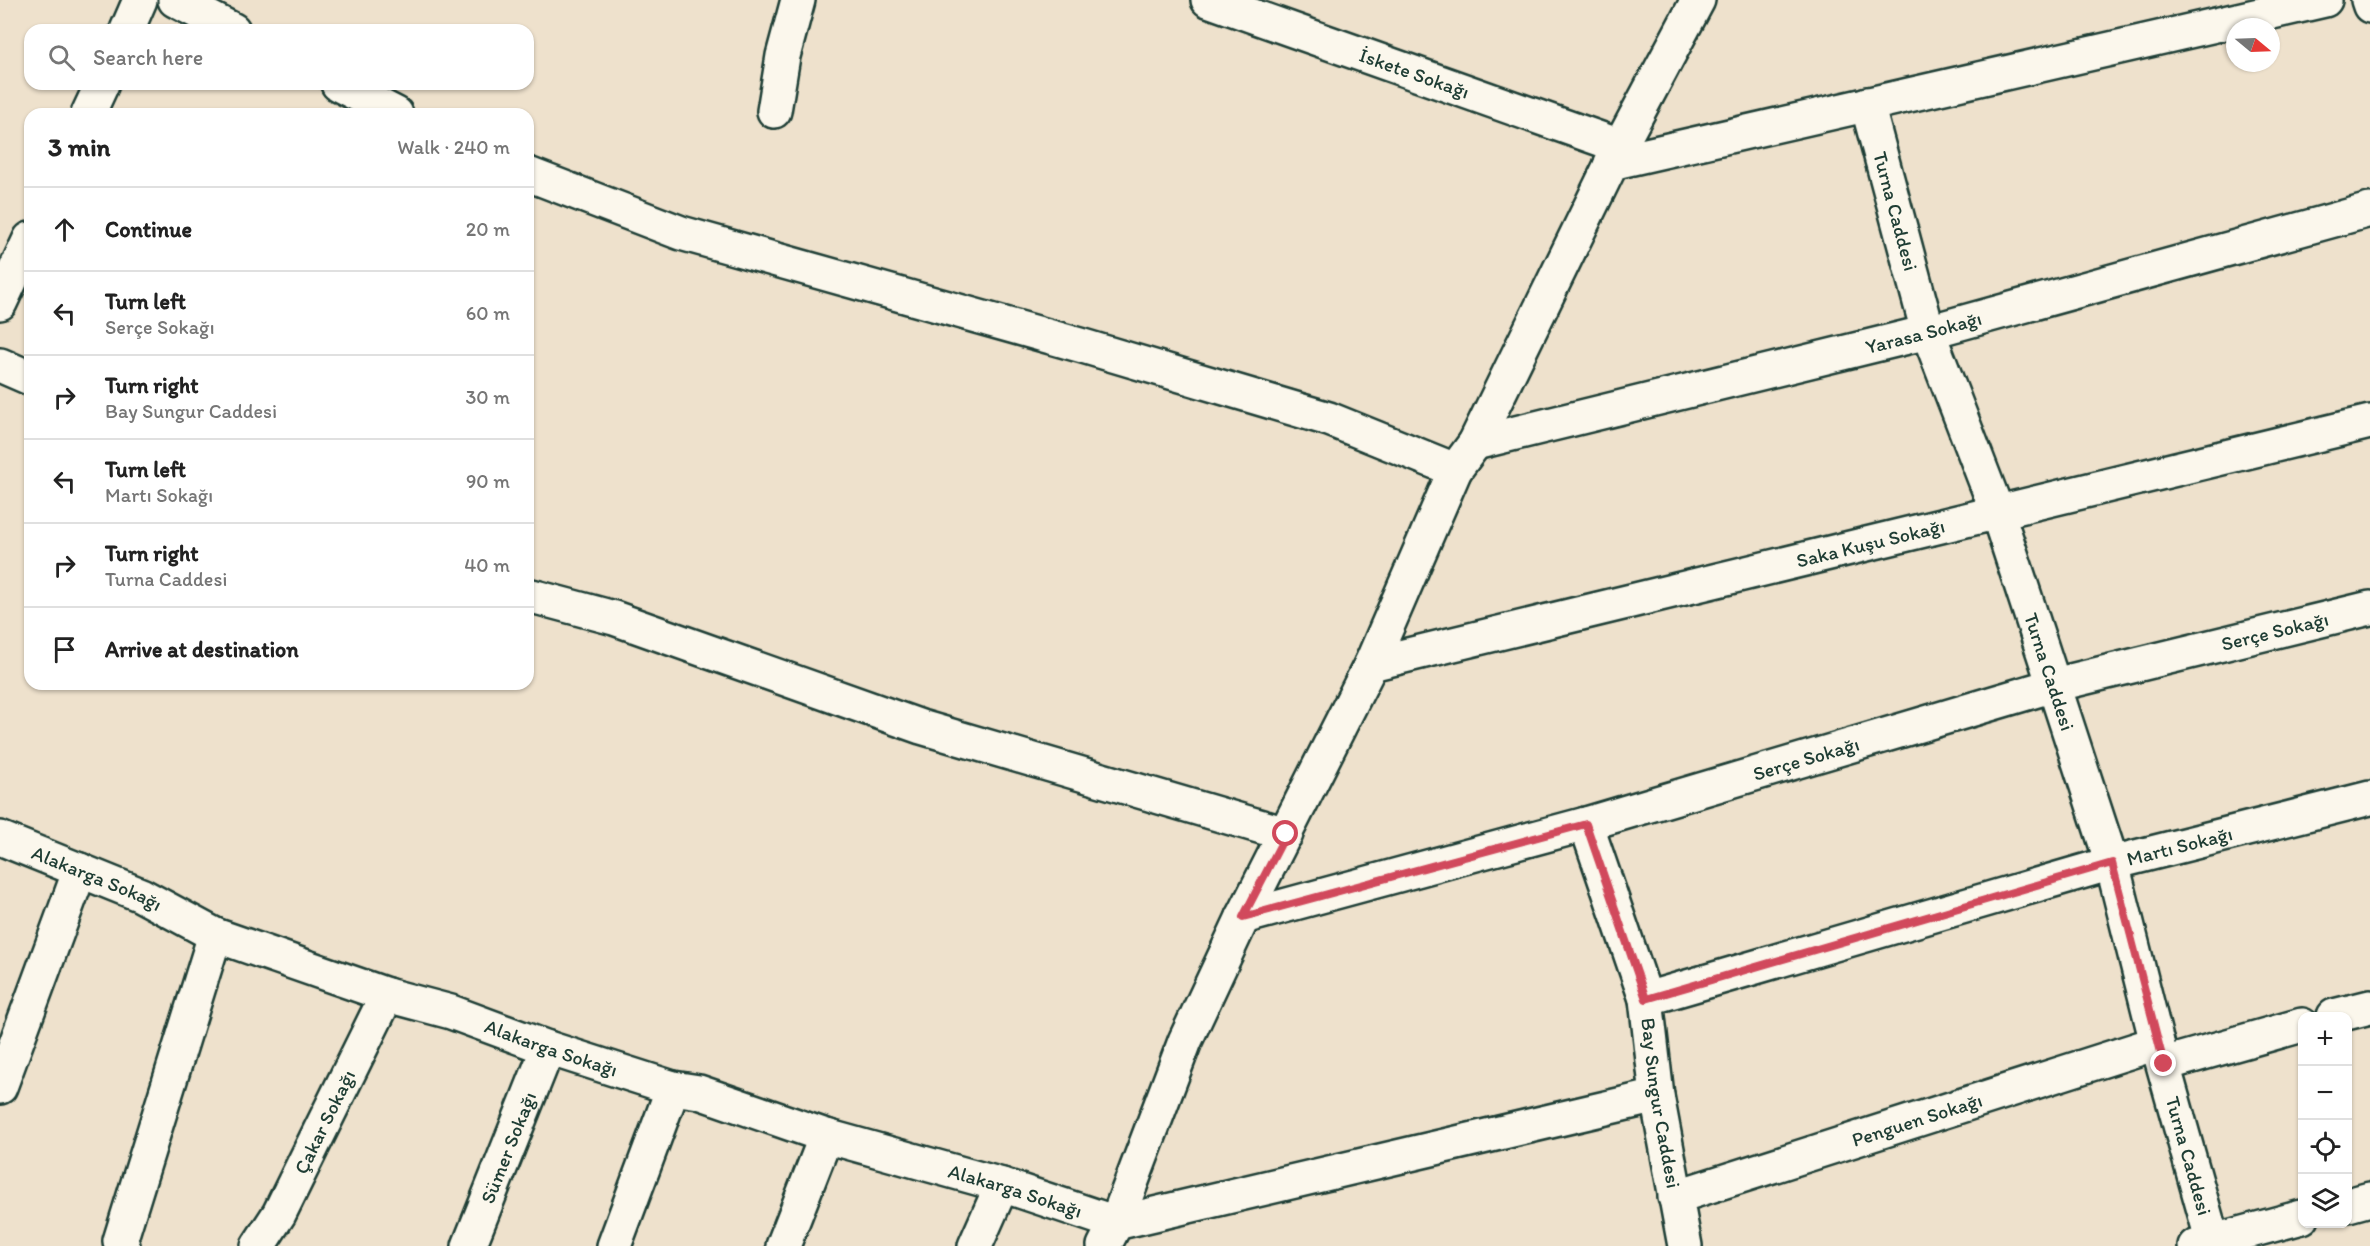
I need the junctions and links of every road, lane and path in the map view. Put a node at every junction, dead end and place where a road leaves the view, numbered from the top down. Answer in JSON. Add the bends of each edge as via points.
{"nodes":[{"id":1,"x":140,"y":0,"type":"edge"},
{"id":2,"x":175,"y":0,"type":"edge"},
{"id":3,"x":798,"y":0,"type":"edge"},
{"id":4,"x":1208,"y":0,"type":"edge"},
{"id":5,"x":1698,"y":0,"type":"edge"},
{"id":6,"x":2325,"y":0,"type":"edge"},
{"id":7,"x":2368,"y":0,"type":"edge"},
{"id":8,"x":2370,"y":6,"type":"edge"},
{"id":9,"x":129,"y":24,"type":"edge"},
{"id":10,"x":221,"y":24,"type":"edge"},
{"id":11,"x":99,"y":90,"type":"edge"},
{"id":12,"x":350,"y":90,"type":"edge"},
{"id":13,"x":1867,"y":104,"type":"junction"},
{"id":14,"x":91,"y":108,"type":"edge"},
{"id":15,"x":384,"y":108,"type":"edge"},
{"id":16,"x":774,"y":111,"type":"dead end"},
{"id":17,"x":1616,"y":155,"type":"junction"},
{"id":18,"x":534,"y":176,"type":"edge"},
{"id":19,"x":2370,"y":210,"type":"edge"},
{"id":20,"x":24,"y":252,"type":"edge"},
{"id":21,"x":0,"y":303,"type":"edge"},
{"id":22,"x":1928,"y":332,"type":"junction"},
{"id":23,"x":0,"y":365,"type":"edge"},
{"id":24,"x":24,"y":375,"type":"edge"},
{"id":25,"x":2370,"y":422,"type":"edge"},
{"id":26,"x":1475,"y":443,"type":"junction"},
{"id":27,"x":1455,"y":470,"type":"junction"},
{"id":28,"x":1997,"y":511,"type":"junction"},
{"id":29,"x":534,"y":597,"type":"edge"},
{"id":30,"x":2370,"y":608,"type":"edge"},
{"id":31,"x":1371,"y":664,"type":"junction"},
{"id":32,"x":2054,"y":685,"type":"junction"},
{"id":33,"x":2370,"y":798,"type":"edge"},
{"id":34,"x":1586,"y":824,"type":"junction"},
{"id":35,"x":1286,"y":834,"type":"junction"},
{"id":36,"x":0,"y":838,"type":"edge"},
{"id":37,"x":2112,"y":863,"type":"junction"},
{"id":38,"x":80,"y":870,"type":"junction"},
{"id":39,"x":1243,"y":917,"type":"junction"},
{"id":40,"x":215,"y":935,"type":"junction"},
{"id":41,"x":387,"y":995,"type":"junction"},
{"id":42,"x":1646,"y":999,"type":"junction"},
{"id":43,"x":2370,"y":1006,"type":"edge"},
{"id":44,"x":2350,"y":1012,"type":"edge"},
{"id":45,"x":2298,"y":1026,"type":"edge"},
{"id":46,"x":548,"y":1048,"type":"junction"},
{"id":47,"x":2160,"y":1053,"type":"junction"},
{"id":48,"x":0,"y":1087,"type":"edge"},
{"id":49,"x":673,"y":1088,"type":"junction"},
{"id":50,"x":1657,"y":1096,"type":"junction"},
{"id":51,"x":826,"y":1136,"type":"junction"},
{"id":52,"x":1002,"y":1185,"type":"junction"},
{"id":53,"x":1675,"y":1197,"type":"junction"},
{"id":54,"x":2370,"y":1198,"type":"edge"},
{"id":55,"x":2352,"y":1204,"type":"edge"},
{"id":56,"x":2298,"y":1218,"type":"edge"},
{"id":57,"x":1110,"y":1234,"type":"edge"},
{"id":58,"x":2207,"y":1244,"type":"edge"},
{"id":59,"x":123,"y":1246,"type":"edge"},
{"id":60,"x":258,"y":1246,"type":"edge"},
{"id":61,"x":469,"y":1246,"type":"edge"},
{"id":62,"x":614,"y":1246,"type":"edge"},
{"id":63,"x":783,"y":1246,"type":"edge"},
{"id":64,"x":975,"y":1246,"type":"edge"},
{"id":65,"x":1685,"y":1246,"type":"edge"}],
"edges":[{"from":1,"to":9,"type":"street"},
{"from":2,"to":10,"type":"street"},
{"from":3,"to":16,"type":"street"},
{"from":4,"to":17,"type":"street","name":"İskete Sokağı"},
{"from":5,"to":17,"type":"street"},
{"from":6,"to":13,"type":"street"},
{"from":7,"to":8,"type":"street"},
{"from":11,"to":14,"type":"street"},
{"from":12,"to":15,"type":"street"},
{"from":13,"to":17,"type":"street"},
{"from":13,"to":22,"type":"street","name":"Turna Caddesi"},
{"from":17,"to":26,"type":"street"},
{"from":18,"to":27,"type":"street","via":[[681,234],[1318,416]]},
{"from":19,"to":22,"type":"street","name":"Yarasa Sokağı"},
{"from":20,"to":21,"type":"street"},
{"from":22,"to":26,"type":"street","name":"Yarasa Sokağı"},
{"from":22,"to":28,"type":"street","name":"Turna Caddesi"},
{"from":23,"to":24,"type":"street"},
{"from":25,"to":28,"type":"street","name":"Saka Kuşu Sokağı"},
{"from":26,"to":27,"type":"street"},
{"from":27,"to":31,"type":"street"},
{"from":28,"to":31,"type":"street","name":"Saka Kuşu Sokağı"},
{"from":28,"to":32,"type":"street","name":"Turna Caddesi"},
{"from":29,"to":35,"type":"street","via":[[614,618],[921,727]]},
{"from":30,"to":32,"type":"street","name":"Serçe Sokağı"},
{"from":31,"to":35,"type":"street"},
{"from":32,"to":34,"type":"street","name":"Serçe Sokağı"},
{"from":32,"to":37,"type":"street","name":"Turna Caddesi"},
{"from":33,"to":37,"type":"street","name":"Martı Sokağı"},
{"from":34,"to":39,"type":"street","name":"Serçe Sokağı"},
{"from":34,"to":42,"type":"street","name":"Bay Sungur Caddesi"},
{"from":35,"to":39,"type":"street"},
{"from":36,"to":38,"type":"street","name":"Alakarga Sokağı"},
{"from":37,"to":42,"type":"street","name":"Martı Sokağı"},
{"from":37,"to":47,"type":"street","name":"Turna Caddesi"},
{"from":38,"to":40,"type":"street","name":"Alakarga Sokağı","via":[[141,895]]},
{"from":38,"to":48,"type":"street"},
{"from":39,"to":57,"type":"street","via":[[1185,1041]]},
{"from":40,"to":41,"type":"street","name":"Alakarga Sokağı"},
{"from":40,"to":59,"type":"street","via":[[120,1241]]},
{"from":41,"to":46,"type":"street","name":"Alakarga Sokağı","via":[[450,1012]]},
{"from":41,"to":60,"type":"street","name":"Çakar Sokağı","via":[[279,1214]]},
{"from":42,"to":50,"type":"street","name":"Bay Sungur Caddesi"},
{"from":43,"to":44,"type":"street"},
{"from":45,"to":47,"type":"street","name":"Penguen Sokağı"},
{"from":46,"to":49,"type":"street","name":"Alakarga Sokağı"},
{"from":46,"to":61,"type":"street","name":"Sümer Sokağı"},
{"from":47,"to":53,"type":"street","name":"Penguen Sokağı"},
{"from":47,"to":58,"type":"street","name":"Turna Caddesi"},
{"from":49,"to":51,"type":"street","name":"Alakarga Sokağı","via":[[699,1092]]},
{"from":49,"to":62,"type":"street"},
{"from":50,"to":53,"type":"street","name":"Bay Sungur Caddesi"},
{"from":50,"to":57,"type":"street"},
{"from":51,"to":52,"type":"street","name":"Alakarga Sokağı"},
{"from":51,"to":63,"type":"street"},
{"from":52,"to":57,"type":"street","name":"Alakarga Sokağı"},
{"from":52,"to":64,"type":"street"},
{"from":53,"to":65,"type":"street","name":"Bay Sungur Caddesi"},
{"from":54,"to":55,"type":"street"},
{"from":56,"to":58,"type":"street"}]}
